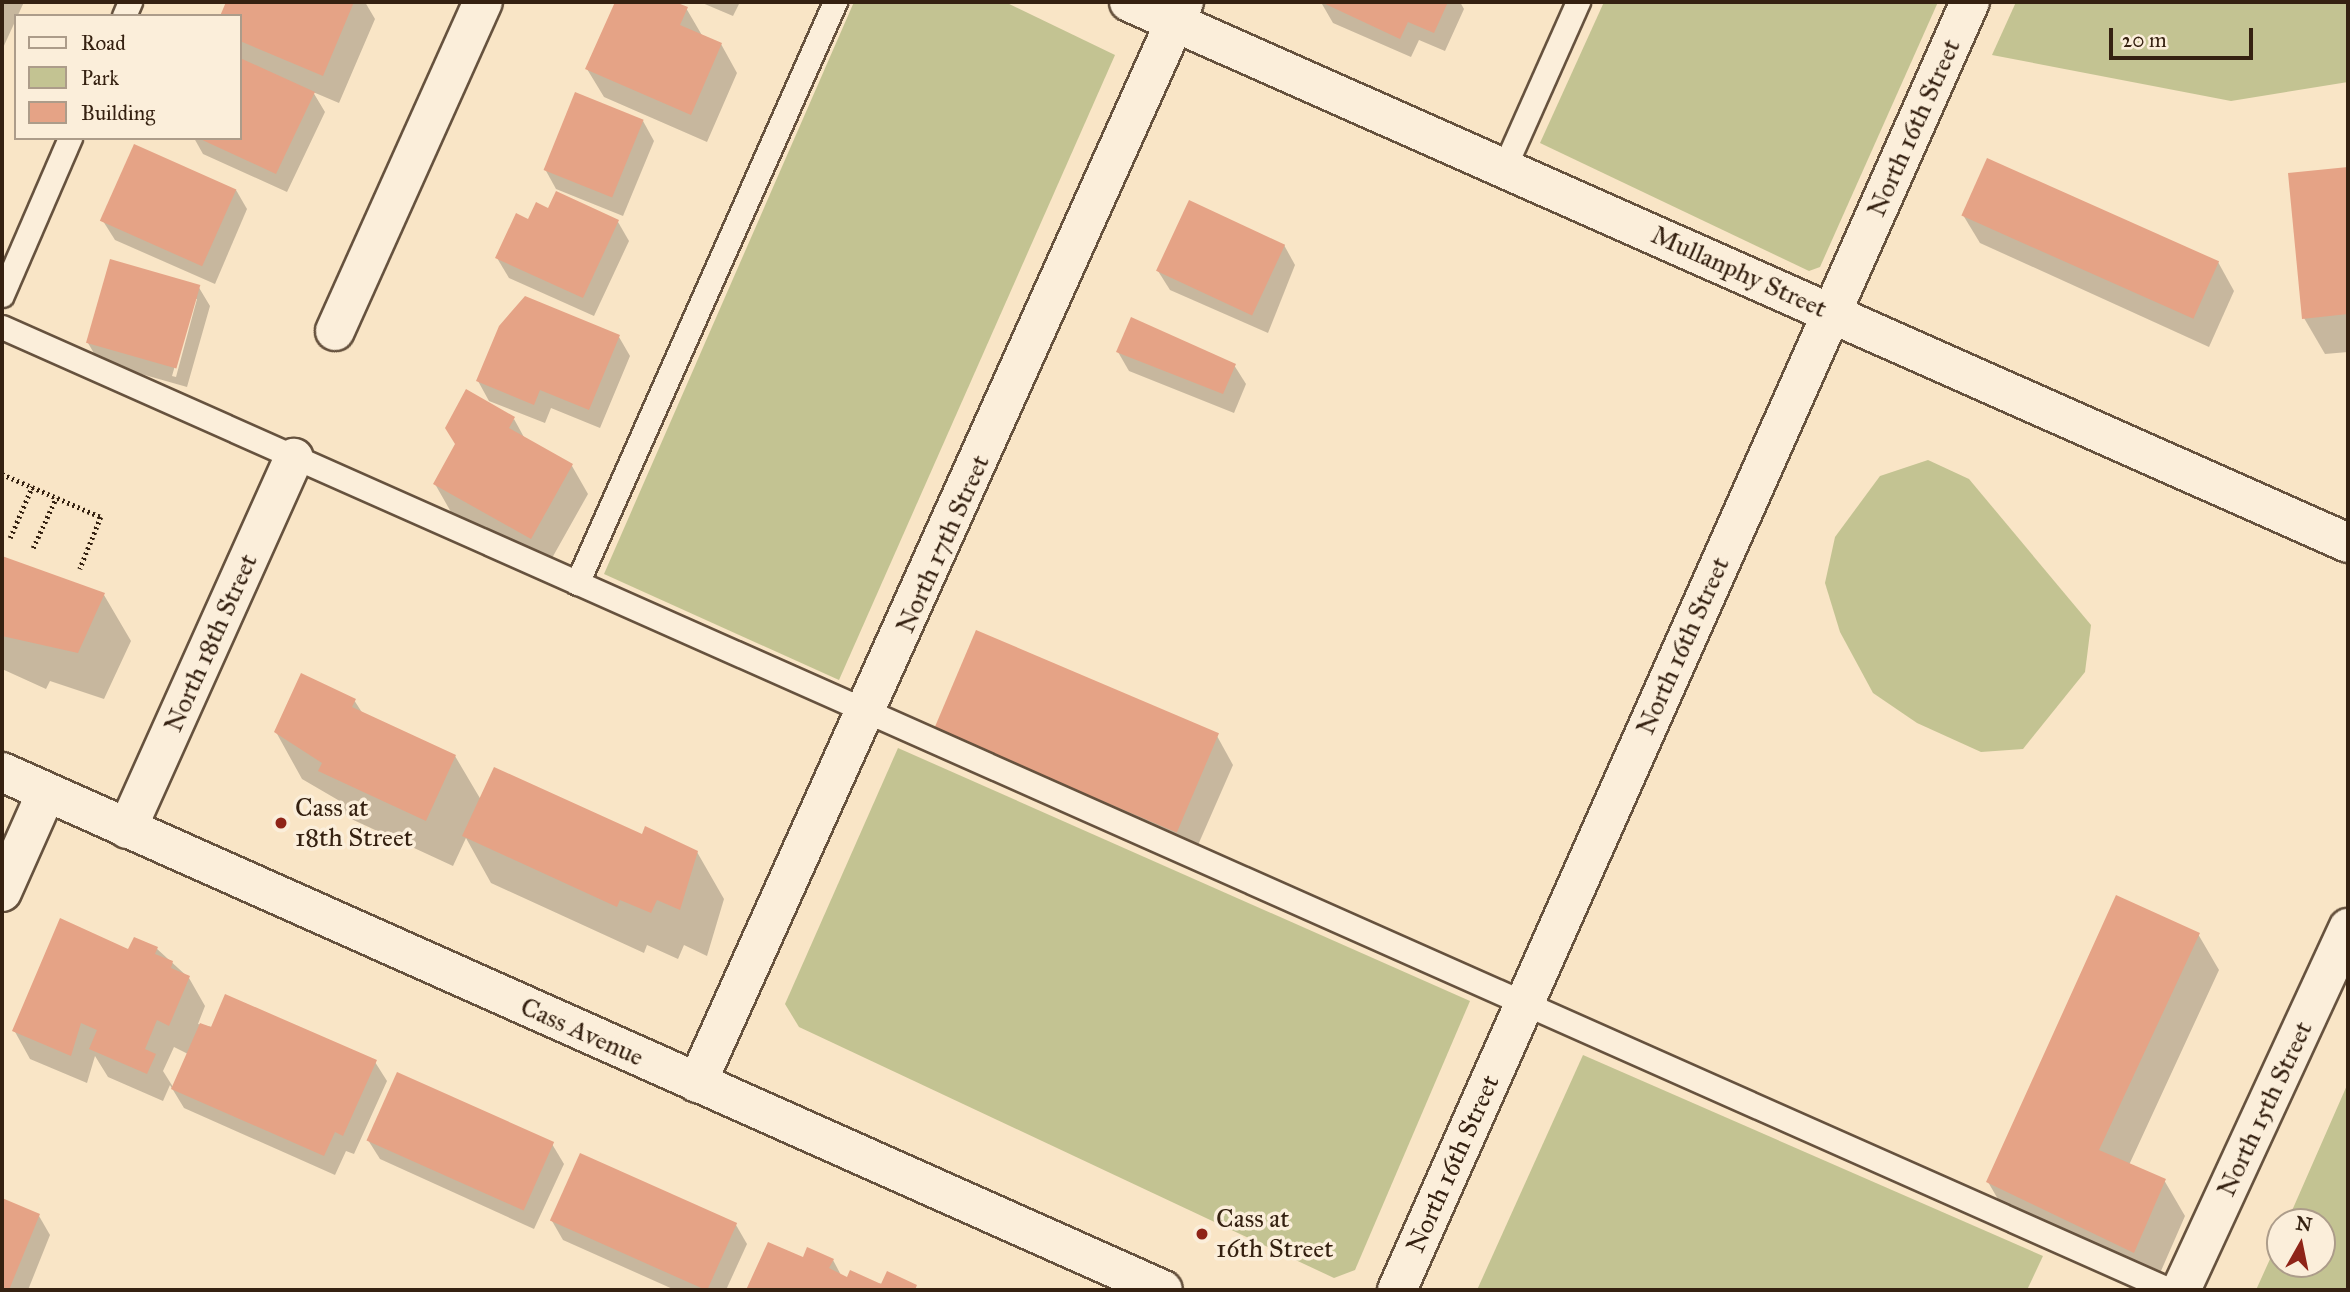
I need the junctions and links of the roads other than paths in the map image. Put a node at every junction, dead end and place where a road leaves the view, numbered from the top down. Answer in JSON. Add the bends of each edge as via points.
{"nodes":[{"id":1,"x":483,"y":2,"type":"edge"},
{"id":2,"x":835,"y":2,"type":"edge"},
{"id":3,"x":1129,"y":2,"type":"edge"},
{"id":4,"x":1578,"y":2,"type":"edge"},
{"id":5,"x":1970,"y":2,"type":"edge"},
{"id":6,"x":1179,"y":12,"type":"edge"},
{"id":7,"x":70,"y":140,"type":"edge"},
{"id":8,"x":1504,"y":168,"type":"junction"},
{"id":9,"x":2,"y":295,"type":"edge"},
{"id":10,"x":1832,"y":313,"type":"junction"},
{"id":11,"x":2,"y":327,"type":"edge"},
{"id":12,"x":335,"y":331,"type":"dead end"},
{"id":13,"x":294,"y":458,"type":"junction"},
{"id":14,"x":2348,"y":542,"type":"edge"},
{"id":15,"x":578,"y":583,"type":"junction"},
{"id":16,"x":869,"y":713,"type":"junction"},
{"id":17,"x":2,"y":772,"type":"edge"},
{"id":18,"x":46,"y":793,"type":"junction"},
{"id":19,"x":127,"y":829,"type":"junction"},
{"id":20,"x":2,"y":892,"type":"edge"},
{"id":21,"x":2348,"y":928,"type":"edge"},
{"id":22,"x":1524,"y":1003,"type":"junction"},
{"id":23,"x":697,"y":1083,"type":"junction"},
{"id":24,"x":1163,"y":1290,"type":"edge"},
{"id":25,"x":1396,"y":1290,"type":"edge"},
{"id":26,"x":2170,"y":1290,"type":"edge"},
{"id":27,"x":2181,"y":1290,"type":"edge"}],
"edges":[{"from":1,"to":12,"type":"street"},
{"from":2,"to":15,"type":"lane"},
{"from":3,"to":6,"type":"street","name":"Mullanphy Street"},
{"from":4,"to":8,"type":"lane"},
{"from":5,"to":10,"type":"street","name":"North 16th Street"},
{"from":6,"to":8,"type":"street","name":"Mullanphy Street"},
{"from":6,"to":16,"type":"street","name":"North 17th Street"},
{"from":7,"to":9,"type":"lane"},
{"from":8,"to":10,"type":"street","name":"Mullanphy Street"},
{"from":10,"to":14,"type":"street","name":"Mullanphy Street"},
{"from":10,"to":22,"type":"street","name":"North 16th Street"},
{"from":11,"to":13,"type":"lane"},
{"from":13,"to":15,"type":"lane"},
{"from":13,"to":19,"type":"street","name":"North 18th Street"},
{"from":15,"to":16,"type":"lane"},
{"from":16,"to":22,"type":"lane"},
{"from":16,"to":23,"type":"street","name":"North 17th Street"},
{"from":17,"to":18,"type":"street","name":"Cass Avenue"},
{"from":18,"to":19,"type":"street","name":"Cass Avenue"},
{"from":18,"to":20,"type":"street"},
{"from":19,"to":23,"type":"street","name":"Cass Avenue"},
{"from":21,"to":27,"type":"street","name":"North 15th Street"},
{"from":22,"to":25,"type":"street","name":"North 16th Street"},
{"from":22,"to":26,"type":"lane"},
{"from":23,"to":24,"type":"street","name":"Cass Avenue"}]}
